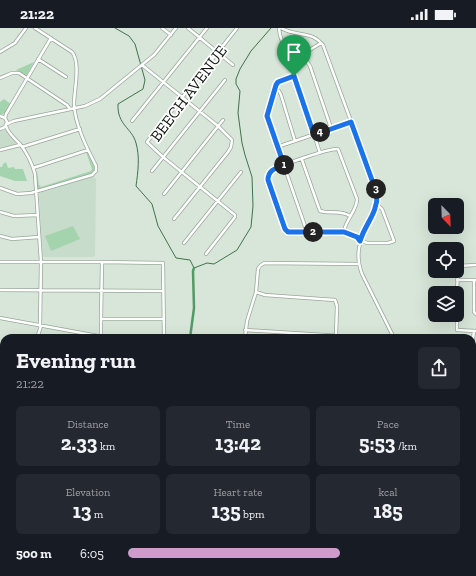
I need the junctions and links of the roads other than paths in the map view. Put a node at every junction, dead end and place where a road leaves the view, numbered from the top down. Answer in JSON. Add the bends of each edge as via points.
{"nodes":[{"id":1,"x":26,"y":28,"type":"edge"},
{"id":2,"x":35,"y":28,"type":"edge"},
{"id":3,"x":162,"y":28,"type":"edge"},
{"id":4,"x":176,"y":28,"type":"edge"},
{"id":5,"x":188,"y":28,"type":"edge"},
{"id":6,"x":207,"y":28,"type":"edge"},
{"id":7,"x":237,"y":28,"type":"edge"},
{"id":8,"x":280,"y":28,"type":"edge"},
{"id":9,"x":170,"y":35,"type":"junction"},
{"id":10,"x":51,"y":38,"type":"junction"},
{"id":11,"x":200,"y":38,"type":"junction"},
{"id":12,"x":321,"y":42,"type":"junction"},
{"id":13,"x":0,"y":52,"type":"edge"},
{"id":14,"x":218,"y":52,"type":"junction"},
{"id":15,"x":304,"y":57,"type":"junction"},
{"id":16,"x":38,"y":58,"type":"junction"},
{"id":17,"x":142,"y":65,"type":"junction"},
{"id":18,"x":233,"y":65,"type":"dead end"},
{"id":19,"x":293,"y":70,"type":"junction"},
{"id":20,"x":294,"y":76,"type":"junction"},
{"id":21,"x":66,"y":77,"type":"dead end"},
{"id":22,"x":0,"y":78,"type":"edge"},
{"id":23,"x":27,"y":78,"type":"junction"},
{"id":24,"x":225,"y":80,"type":"dead end"},
{"id":25,"x":163,"y":82,"type":"junction"},
{"id":26,"x":274,"y":89,"type":"junction"},
{"id":27,"x":182,"y":97,"type":"junction"},
{"id":28,"x":75,"y":108,"type":"junction"},
{"id":29,"x":70,"y":109,"type":"junction"},
{"id":30,"x":200,"y":112,"type":"junction"},
{"id":31,"x":6,"y":114,"type":"junction"},
{"id":32,"x":1,"y":116,"type":"edge"},
{"id":33,"x":6,"y":119,"type":"junction"},
{"id":34,"x":223,"y":120,"type":"dead end"},
{"id":35,"x":14,"y":121,"type":"junction"},
{"id":36,"x":132,"y":121,"type":"dead end"},
{"id":37,"x":351,"y":122,"type":"junction"},
{"id":38,"x":7,"y":125,"type":"junction"},
{"id":39,"x":218,"y":126,"type":"junction"},
{"id":40,"x":331,"y":128,"type":"junction"},
{"id":41,"x":1,"y":129,"type":"edge"},
{"id":42,"x":80,"y":129,"type":"junction"},
{"id":43,"x":8,"y":131,"type":"junction"},
{"id":44,"x":314,"y":135,"type":"junction"},
{"id":45,"x":295,"y":141,"type":"junction"},
{"id":46,"x":21,"y":146,"type":"junction"},
{"id":47,"x":277,"y":147,"type":"junction"},
{"id":48,"x":0,"y":150,"type":"edge"},
{"id":49,"x":88,"y":150,"type":"junction"},
{"id":50,"x":320,"y":153,"type":"junction"},
{"id":51,"x":163,"y":157,"type":"junction"},
{"id":52,"x":302,"y":160,"type":"junction"},
{"id":53,"x":284,"y":165,"type":"junction"},
{"id":54,"x":33,"y":168,"type":"junction"},
{"id":55,"x":152,"y":171,"type":"dead end"},
{"id":56,"x":182,"y":172,"type":"junction"},
{"id":57,"x":241,"y":172,"type":"dead end"},
{"id":58,"x":201,"y":186,"type":"junction"},
{"id":59,"x":0,"y":188,"type":"edge"},
{"id":60,"x":37,"y":192,"type":"junction"},
{"id":61,"x":164,"y":194,"type":"dead end"},
{"id":62,"x":218,"y":201,"type":"junction"},
{"id":63,"x":377,"y":205,"type":"junction"},
{"id":64,"x":0,"y":212,"type":"edge"},
{"id":65,"x":38,"y":216,"type":"junction"},
{"id":66,"x":350,"y":216,"type":"junction"},
{"id":67,"x":174,"y":219,"type":"dead end"},
{"id":68,"x":307,"y":232,"type":"junction"},
{"id":69,"x":344,"y":232,"type":"junction"},
{"id":70,"x":0,"y":236,"type":"edge"},
{"id":71,"x":39,"y":237,"type":"junction"},
{"id":72,"x":360,"y":241,"type":"junction"},
{"id":73,"x":184,"y":243,"type":"dead end"},
{"id":74,"x":206,"y":254,"type":"dead end"},
{"id":75,"x":0,"y":262,"type":"edge"},
{"id":76,"x":41,"y":262,"type":"junction"},
{"id":77,"x":102,"y":262,"type":"junction"},
{"id":78,"x":358,"y":264,"type":"junction"},
{"id":79,"x":476,"y":265,"type":"edge"},
{"id":80,"x":457,"y":280,"type":"junction"},
{"id":81,"x":475,"y":280,"type":"edge"},
{"id":82,"x":457,"y":286,"type":"edge"},
{"id":83,"x":0,"y":290,"type":"edge"},
{"id":84,"x":40,"y":290,"type":"junction"},
{"id":85,"x":102,"y":290,"type":"junction"},
{"id":86,"x":164,"y":291,"type":"junction"},
{"id":87,"x":256,"y":292,"type":"junction"},
{"id":88,"x":476,"y":314,"type":"edge"},
{"id":89,"x":0,"y":318,"type":"edge"},
{"id":90,"x":163,"y":318,"type":"junction"},
{"id":91,"x":102,"y":319,"type":"junction"},
{"id":92,"x":456,"y":322,"type":"edge"},
{"id":93,"x":41,"y":326,"type":"junction"},
{"id":94,"x":245,"y":330,"type":"junction"},
{"id":95,"x":475,"y":331,"type":"edge"},
{"id":96,"x":38,"y":334,"type":"edge"},
{"id":97,"x":82,"y":334,"type":"edge"},
{"id":98,"x":99,"y":334,"type":"edge"},
{"id":99,"x":164,"y":334,"type":"edge"},
{"id":100,"x":245,"y":334,"type":"edge"},
{"id":101,"x":318,"y":334,"type":"edge"},
{"id":102,"x":336,"y":334,"type":"edge"},
{"id":103,"x":392,"y":334,"type":"edge"}],
"edges":[{"from":1,"to":13,"type":"street","via":[[15,43]]},
{"from":2,"to":10,"type":"street"},
{"from":3,"to":9,"type":"street"},
{"from":4,"to":9,"type":"street"},
{"from":5,"to":11,"type":"street"},
{"from":6,"to":11,"type":"street"},
{"from":7,"to":14,"type":"street","name":"BEECH AVENUE"},
{"from":8,"to":12,"type":"street","via":[[290,33],[310,35]]},
{"from":8,"to":19,"type":"street","via":[[280,35]]},
{"from":9,"to":17,"type":"street"},
{"from":10,"to":16,"type":"street"},
{"from":10,"to":28,"type":"street","via":[[72,52],[76,59]]},
{"from":11,"to":14,"type":"street"},
{"from":11,"to":25,"type":"street"},
{"from":12,"to":15,"type":"street"},
{"from":12,"to":37,"type":"street"},
{"from":14,"to":18,"type":"street"},
{"from":14,"to":27,"type":"street","name":"BEECH AVENUE"},
{"from":15,"to":19,"type":"street"},
{"from":15,"to":40,"type":"street","via":[[310,66]]},
{"from":16,"to":21,"type":"street"},
{"from":16,"to":23,"type":"street"},
{"from":17,"to":25,"type":"street"},
{"from":17,"to":28,"type":"street","via":[[100,99]]},
{"from":19,"to":20,"type":"street"},
{"from":20,"to":26,"type":"street","via":[[278,82]]},
{"from":20,"to":44,"type":"street"},
{"from":22,"to":23,"type":"street","via":[[16,72]]},
{"from":23,"to":29,"type":"street","via":[[68,105]]},
{"from":23,"to":31,"type":"street"},
{"from":24,"to":30,"type":"street"},
{"from":25,"to":27,"type":"street"},
{"from":25,"to":36,"type":"street"},
{"from":26,"to":45,"type":"street","via":[[281,95]]},
{"from":26,"to":47,"type":"street","via":[[267,116]]},
{"from":27,"to":30,"type":"street"},
{"from":27,"to":51,"type":"street","name":"BEECH AVENUE","via":[[147,140],[147,143]]},
{"from":28,"to":29,"type":"street"},
{"from":28,"to":42,"type":"street"},
{"from":29,"to":35,"type":"street"},
{"from":30,"to":39,"type":"street"},
{"from":30,"to":51,"type":"street"},
{"from":31,"to":32,"type":"street"},
{"from":31,"to":33,"type":"street"},
{"from":32,"to":33,"type":"street"},
{"from":33,"to":35,"type":"street"},
{"from":33,"to":38,"type":"street"},
{"from":34,"to":39,"type":"street"},
{"from":35,"to":38,"type":"street"},
{"from":37,"to":40,"type":"street"},
{"from":37,"to":63,"type":"street","via":[[377,192]]},
{"from":38,"to":41,"type":"street"},
{"from":38,"to":43,"type":"street"},
{"from":39,"to":56,"type":"street"},
{"from":39,"to":58,"type":"street","via":[[232,142],[228,152]]},
{"from":40,"to":44,"type":"street"},
{"from":41,"to":43,"type":"street"},
{"from":42,"to":46,"type":"street"},
{"from":42,"to":49,"type":"street"},
{"from":43,"to":46,"type":"street"},
{"from":44,"to":45,"type":"street"},
{"from":44,"to":50,"type":"street"},
{"from":45,"to":47,"type":"street"},
{"from":46,"to":48,"type":"street"},
{"from":46,"to":54,"type":"street"},
{"from":47,"to":53,"type":"street"},
{"from":49,"to":54,"type":"street"},
{"from":49,"to":60,"type":"street","via":[[96,166],[93,174]]},
{"from":50,"to":52,"type":"street"},
{"from":50,"to":66,"type":"street","via":[[334,149],[339,151],[357,199]]},
{"from":51,"to":55,"type":"street"},
{"from":51,"to":56,"type":"street","name":"BEECH AVENUE"},
{"from":52,"to":53,"type":"street"},
{"from":52,"to":66,"type":"street","via":[[320,211]]},
{"from":53,"to":68,"type":"street"},
{"from":53,"to":68,"type":"street","via":[[272,170],[268,178],[285,229],[288,232]]},
{"from":54,"to":60,"type":"street"},
{"from":56,"to":58,"type":"street","name":"BEECH AVENUE"},
{"from":56,"to":61,"type":"street"},
{"from":57,"to":62,"type":"street"},
{"from":58,"to":62,"type":"street","name":"BEECH AVENUE"},
{"from":58,"to":67,"type":"street"},
{"from":59,"to":60,"type":"street","via":[[17,194]]},
{"from":60,"to":65,"type":"street"},
{"from":62,"to":73,"type":"street"},
{"from":62,"to":74,"type":"street","name":"BEECH AVENUE","via":[[235,217]]},
{"from":63,"to":72,"type":"street"},
{"from":63,"to":72,"type":"street","via":[[382,208],[394,241]]},
{"from":64,"to":65,"type":"street","via":[[12,216]]},
{"from":65,"to":71,"type":"street"},
{"from":66,"to":69,"type":"street"},
{"from":68,"to":69,"type":"street"},
{"from":69,"to":72,"type":"street","via":[[357,237]]},
{"from":70,"to":71,"type":"street","via":[[12,239]]},
{"from":71,"to":76,"type":"street"},
{"from":72,"to":78,"type":"street"},
{"from":75,"to":76,"type":"street"},
{"from":76,"to":77,"type":"street"},
{"from":76,"to":84,"type":"street"},
{"from":77,"to":85,"type":"street"},
{"from":77,"to":86,"type":"street","via":[[162,262]]},
{"from":78,"to":87,"type":"street","via":[[264,263],[258,269]]},
{"from":78,"to":103,"type":"street"},
{"from":79,"to":80,"type":"street","via":[[458,265]]},
{"from":80,"to":81,"type":"street"},
{"from":80,"to":82,"type":"street"},
{"from":81,"to":88,"type":"street"},
{"from":83,"to":84,"type":"street"},
{"from":84,"to":85,"type":"street"},
{"from":84,"to":93,"type":"street"},
{"from":85,"to":86,"type":"street"},
{"from":85,"to":91,"type":"street"},
{"from":86,"to":90,"type":"street"},
{"from":87,"to":94,"type":"street"},
{"from":87,"to":102,"type":"street","via":[[265,295],[335,300]]},
{"from":89,"to":93,"type":"street"},
{"from":90,"to":91,"type":"street"},
{"from":90,"to":99,"type":"street"},
{"from":91,"to":98,"type":"street"},
{"from":92,"to":95,"type":"street","via":[[457,330]]},
{"from":93,"to":96,"type":"street"},
{"from":93,"to":97,"type":"street"},
{"from":94,"to":100,"type":"street"},
{"from":94,"to":101,"type":"street"}]}
